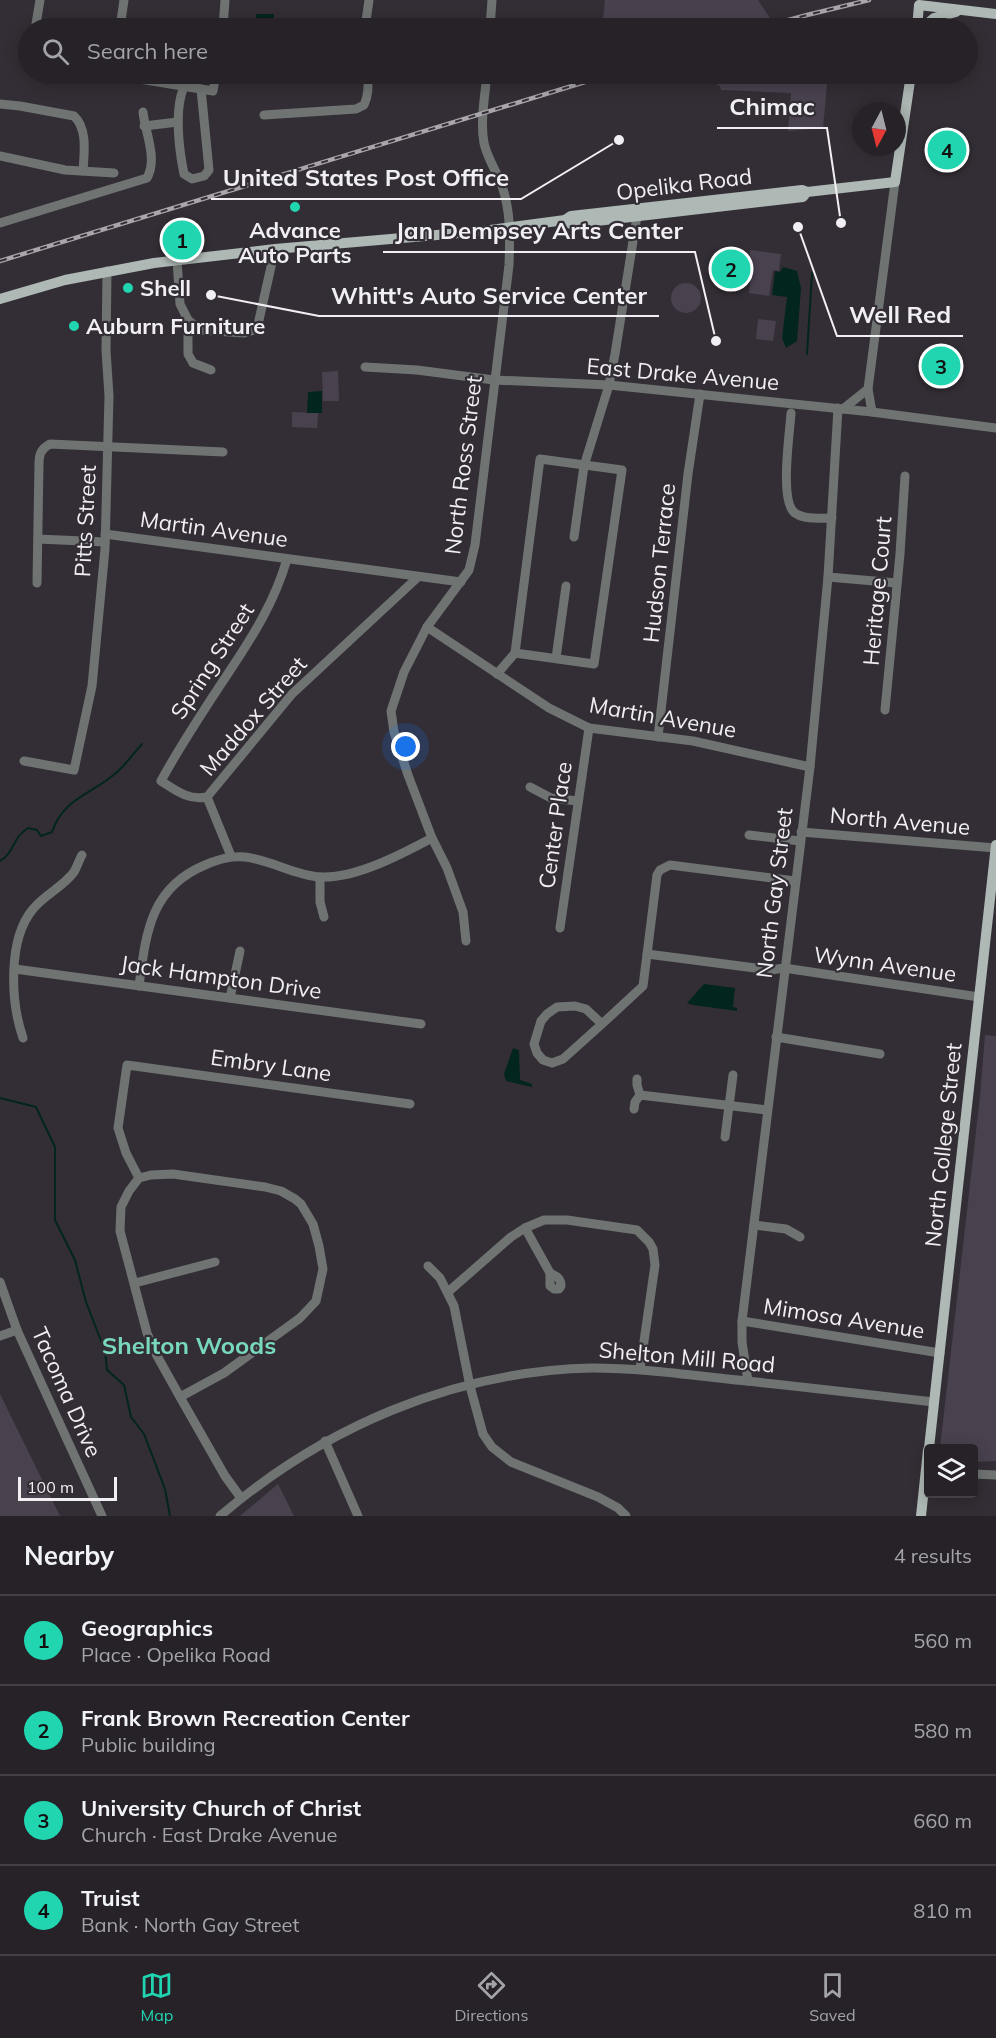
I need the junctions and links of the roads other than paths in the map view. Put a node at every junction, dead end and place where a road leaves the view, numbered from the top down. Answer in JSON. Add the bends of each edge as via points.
{"nodes":[{"id":1,"x":40,"y":0,"type":"edge"},
{"id":2,"x":124,"y":0,"type":"edge"},
{"id":3,"x":225,"y":0,"type":"edge"},
{"id":4,"x":369,"y":0,"type":"edge"},
{"id":5,"x":492,"y":0,"type":"edge"},
{"id":6,"x":920,"y":2,"type":"edge"},
{"id":7,"x":963,"y":10,"type":"junction"},
{"id":8,"x":996,"y":14,"type":"edge"},
{"id":9,"x":37,"y":18,"type":"edge"},
{"id":10,"x":121,"y":18,"type":"edge"},
{"id":11,"x":224,"y":18,"type":"edge"},
{"id":12,"x":366,"y":18,"type":"edge"},
{"id":13,"x":491,"y":18,"type":"edge"},
{"id":14,"x":918,"y":18,"type":"edge"},
{"id":15,"x":934,"y":18,"type":"edge"},
{"id":16,"x":167,"y":84,"type":"edge"},
{"id":17,"x":214,"y":84,"type":"edge"},
{"id":18,"x":367,"y":84,"type":"edge"},
{"id":19,"x":487,"y":84,"type":"edge"},
{"id":20,"x":910,"y":84,"type":"edge"},
{"id":21,"x":184,"y":87,"type":"junction"},
{"id":22,"x":201,"y":89,"type":"junction"},
{"id":23,"x":0,"y":104,"type":"edge"},
{"id":24,"x":142,"y":112,"type":"dead end"},
{"id":25,"x":264,"y":114,"type":"dead end"},
{"id":26,"x":178,"y":122,"type":"junction"},
{"id":27,"x":144,"y":126,"type":"junction"},
{"id":28,"x":0,"y":156,"type":"edge"},
{"id":29,"x":83,"y":171,"type":"junction"},
{"id":30,"x":114,"y":173,"type":"dead end"},
{"id":31,"x":895,"y":182,"type":"junction"},
{"id":32,"x":638,"y":213,"type":"junction"},
{"id":33,"x":0,"y":223,"type":"edge"},
{"id":34,"x":511,"y":227,"type":"junction"},
{"id":35,"x":275,"y":249,"type":"junction"},
{"id":36,"x":177,"y":260,"type":"junction"},
{"id":37,"x":107,"y":271,"type":"junction"},
{"id":38,"x":0,"y":300,"type":"edge"},
{"id":39,"x":188,"y":320,"type":"junction"},
{"id":40,"x":366,"y":367,"type":"dead end"},
{"id":41,"x":211,"y":370,"type":"dead end"},
{"id":42,"x":494,"y":380,"type":"junction"},
{"id":43,"x":609,"y":385,"type":"junction"},
{"id":44,"x":868,"y":389,"type":"junction"},
{"id":45,"x":700,"y":394,"type":"junction"},
{"id":46,"x":841,"y":408,"type":"junction"},
{"id":47,"x":872,"y":412,"type":"junction"},
{"id":48,"x":791,"y":413,"type":"dead end"},
{"id":49,"x":996,"y":428,"type":"edge"},
{"id":50,"x":107,"y":447,"type":"junction"},
{"id":51,"x":223,"y":452,"type":"dead end"},
{"id":52,"x":584,"y":466,"type":"junction"},
{"id":53,"x":905,"y":476,"type":"dead end"},
{"id":54,"x":832,"y":518,"type":"junction"},
{"id":55,"x":574,"y":537,"type":"dead end"},
{"id":56,"x":105,"y":538,"type":"junction"},
{"id":57,"x":38,"y":540,"type":"junction"},
{"id":58,"x":287,"y":559,"type":"junction"},
{"id":59,"x":418,"y":577,"type":"junction"},
{"id":60,"x":828,"y":577,"type":"junction"},
{"id":61,"x":461,"y":582,"type":"junction"},
{"id":62,"x":897,"y":583,"type":"junction"},
{"id":63,"x":37,"y":584,"type":"dead end"},
{"id":64,"x":566,"y":586,"type":"dead end"},
{"id":65,"x":428,"y":627,"type":"junction"},
{"id":66,"x":515,"y":653,"type":"junction"},
{"id":67,"x":556,"y":658,"type":"junction"},
{"id":68,"x":497,"y":674,"type":"junction"},
{"id":69,"x":885,"y":710,"type":"dead end"},
{"id":70,"x":590,"y":728,"type":"junction"},
{"id":71,"x":658,"y":737,"type":"junction"},
{"id":72,"x":24,"y":760,"type":"dead end"},
{"id":73,"x":810,"y":767,"type":"junction"},
{"id":74,"x":161,"y":781,"type":"joint"},
{"id":75,"x":530,"y":788,"type":"dead end"},
{"id":76,"x":207,"y":797,"type":"junction"},
{"id":77,"x":578,"y":801,"type":"junction"},
{"id":78,"x":749,"y":835,"type":"dead end"},
{"id":79,"x":801,"y":837,"type":"junction"},
{"id":80,"x":432,"y":838,"type":"junction"},
{"id":81,"x":996,"y":847,"type":"edge"},
{"id":82,"x":82,"y":855,"type":"dead end"},
{"id":83,"x":231,"y":856,"type":"junction"},
{"id":84,"x":320,"y":877,"type":"junction"},
{"id":85,"x":795,"y":881,"type":"junction"},
{"id":86,"x":993,"y":901,"type":"edge"},
{"id":87,"x":324,"y":917,"type":"dead end"},
{"id":88,"x":560,"y":928,"type":"dead end"},
{"id":89,"x":466,"y":941,"type":"dead end"},
{"id":90,"x":240,"y":951,"type":"dead end"},
{"id":91,"x":647,"y":954,"type":"junction"},
{"id":92,"x":784,"y":968,"type":"junction"},
{"id":93,"x":15,"y":969,"type":"junction"},
{"id":94,"x":139,"y":986,"type":"junction"},
{"id":95,"x":979,"y":997,"type":"junction"},
{"id":96,"x":230,"y":998,"type":"junction"},
{"id":97,"x":421,"y":1024,"type":"dead end"},
{"id":98,"x":602,"y":1024,"type":"junction"},
{"id":99,"x":776,"y":1036,"type":"junction"},
{"id":100,"x":23,"y":1038,"type":"dead end"},
{"id":101,"x":880,"y":1054,"type":"dead end"},
{"id":102,"x":733,"y":1075,"type":"dead end"},
{"id":103,"x":637,"y":1079,"type":"dead end"},
{"id":104,"x":640,"y":1095,"type":"junction"},
{"id":105,"x":410,"y":1104,"type":"dead end"},
{"id":106,"x":729,"y":1106,"type":"junction"},
{"id":107,"x":634,"y":1109,"type":"dead end"},
{"id":108,"x":768,"y":1110,"type":"junction"},
{"id":109,"x":725,"y":1137,"type":"dead end"},
{"id":110,"x":140,"y":1178,"type":"junction"},
{"id":111,"x":754,"y":1225,"type":"junction"},
{"id":112,"x":525,"y":1228,"type":"junction"},
{"id":113,"x":800,"y":1237,"type":"dead end"},
{"id":114,"x":215,"y":1262,"type":"dead end"},
{"id":115,"x":428,"y":1266,"type":"dead end"},
{"id":116,"x":550,"y":1273,"type":"dead end"},
{"id":117,"x":0,"y":1282,"type":"edge"},
{"id":118,"x":135,"y":1283,"type":"junction"},
{"id":119,"x":448,"y":1292,"type":"junction"},
{"id":120,"x":742,"y":1321,"type":"junction"},
{"id":121,"x":17,"y":1330,"type":"junction"},
{"id":122,"x":0,"y":1336,"type":"edge"},
{"id":123,"x":940,"y":1353,"type":"junction"},
{"id":124,"x":640,"y":1370,"type":"junction"},
{"id":125,"x":748,"y":1381,"type":"junction"},
{"id":126,"x":470,"y":1386,"type":"junction"},
{"id":127,"x":180,"y":1397,"type":"junction"},
{"id":128,"x":934,"y":1402,"type":"junction"},
{"id":129,"x":325,"y":1441,"type":"junction"},
{"id":130,"x":930,"y":1444,"type":"edge"},
{"id":131,"x":978,"y":1474,"type":"edge"},
{"id":132,"x":996,"y":1475,"type":"edge"},
{"id":133,"x":924,"y":1494,"type":"edge"},
{"id":134,"x":241,"y":1498,"type":"junction"},
{"id":135,"x":102,"y":1516,"type":"edge"},
{"id":136,"x":220,"y":1516,"type":"edge"},
{"id":137,"x":358,"y":1516,"type":"edge"},
{"id":138,"x":626,"y":1516,"type":"edge"},
{"id":139,"x":921,"y":1516,"type":"edge"}],
"edges":[{"from":1,"to":9,"type":"street"},
{"from":2,"to":10,"type":"street"},
{"from":3,"to":11,"type":"street"},
{"from":4,"to":12,"type":"street"},
{"from":5,"to":13,"type":"street"},
{"from":6,"to":7,"type":"main road"},
{"from":6,"to":14,"type":"main road"},
{"from":7,"to":8,"type":"main road"},
{"from":7,"to":15,"type":"main road"},
{"from":16,"to":21,"type":"street"},
{"from":17,"to":22,"type":"street","via":[[213,91]]},
{"from":18,"to":25,"type":"street","via":[[368,97],[357,109]]},
{"from":19,"to":34,"type":"street","name":"North Ross Street","via":[[484,143],[502,186]]},
{"from":20,"to":31,"type":"main road"},
{"from":21,"to":22,"type":"street"},
{"from":21,"to":26,"type":"street"},
{"from":22,"to":26,"type":"street","via":[[209,170],[204,176],[187,178],[184,174]]},
{"from":23,"to":29,"type":"street","via":[[74,116],[82,129]]},
{"from":24,"to":27,"type":"street"},
{"from":26,"to":27,"type":"street"},
{"from":27,"to":33,"type":"street","via":[[152,158],[152,171],[147,178]]},
{"from":28,"to":29,"type":"street"},
{"from":29,"to":30,"type":"street"},
{"from":31,"to":32,"type":"main road","name":"Opelika Road","via":[[807,192],[803,197]]},
{"from":31,"to":44,"type":"street"},
{"from":32,"to":34,"type":"main road","name":"Opelika Road","via":[[571,224],[565,220]]},
{"from":32,"to":43,"type":"street"},
{"from":34,"to":35,"type":"main road","name":"Opelika Road"},
{"from":34,"to":42,"type":"street","name":"North Ross Street"},
{"from":35,"to":36,"type":"main road","name":"Opelika Road"},
{"from":35,"to":39,"type":"street","via":[[257,329],[244,333],[200,330]]},
{"from":36,"to":37,"type":"main road","name":"Opelika Road"},
{"from":36,"to":39,"type":"street","via":[[180,304]]},
{"from":37,"to":38,"type":"main road","name":"Opelika Road"},
{"from":37,"to":50,"type":"street","name":"Pitts Street"},
{"from":39,"to":41,"type":"street","via":[[188,354],[193,363]]},
{"from":40,"to":42,"type":"street","name":"East Drake Avenue"},
{"from":42,"to":43,"type":"street","name":"East Drake Avenue"},
{"from":42,"to":61,"type":"street","name":"North Ross Street","via":[[475,545],[469,570]]},
{"from":43,"to":45,"type":"street","name":"East Drake Avenue"},
{"from":43,"to":52,"type":"street"},
{"from":44,"to":46,"type":"street"},
{"from":44,"to":47,"type":"street"},
{"from":45,"to":46,"type":"street","name":"East Drake Avenue"},
{"from":45,"to":71,"type":"street","name":"Hudson Terrace"},
{"from":46,"to":47,"type":"street","name":"East Drake Avenue"},
{"from":46,"to":54,"type":"street","name":"North Gay Street"},
{"from":47,"to":49,"type":"street","name":"East Drake Avenue"},
{"from":48,"to":54,"type":"street","via":[[789,504],[800,515]]},
{"from":50,"to":51,"type":"street"},
{"from":50,"to":56,"type":"street","name":"Pitts Street"},
{"from":50,"to":57,"type":"street","via":[[50,444],[43,448],[39,456]]},
{"from":52,"to":55,"type":"street"},
{"from":52,"to":66,"type":"street","via":[[540,459]]},
{"from":52,"to":67,"type":"street","via":[[622,470],[594,664]]},
{"from":53,"to":62,"type":"street","name":"Heritage Court"},
{"from":54,"to":60,"type":"street","name":"North Gay Street"},
{"from":56,"to":57,"type":"street","name":"Martin Avenue"},
{"from":56,"to":58,"type":"street","name":"Martin Avenue"},
{"from":56,"to":72,"type":"street","name":"Pitts Street","via":[[92,686],[74,770]]},
{"from":57,"to":63,"type":"street"},
{"from":58,"to":59,"type":"street","name":"Martin Avenue"},
{"from":58,"to":74,"type":"street","name":"Spring Street","via":[[264,618]]},
{"from":59,"to":61,"type":"street","name":"Martin Avenue"},
{"from":59,"to":76,"type":"street","name":"Maddox Street","via":[[292,694]]},
{"from":60,"to":62,"type":"street"},
{"from":60,"to":73,"type":"street","name":"North Gay Street"},
{"from":61,"to":65,"type":"street","name":"North Ross Street"},
{"from":62,"to":69,"type":"street","name":"Heritage Court"},
{"from":64,"to":67,"type":"street"},
{"from":65,"to":68,"type":"street","name":"Martin Avenue"},
{"from":65,"to":80,"type":"street","name":"North Ross Street","via":[[404,672],[391,711],[394,732]]},
{"from":66,"to":67,"type":"street"},
{"from":66,"to":68,"type":"street"},
{"from":68,"to":70,"type":"street","name":"Martin Avenue","via":[[549,708]]},
{"from":70,"to":71,"type":"street","name":"Martin Avenue"},
{"from":70,"to":77,"type":"street","name":"Center Place"},
{"from":71,"to":73,"type":"street","name":"Martin Avenue"},
{"from":73,"to":79,"type":"street","name":"North Gay Street"},
{"from":74,"to":76,"type":"street","name":"Maddox Street","via":[[191,797]]},
{"from":75,"to":77,"type":"street","via":[[551,798]]},
{"from":76,"to":83,"type":"street"},
{"from":77,"to":88,"type":"street","name":"Center Place"},
{"from":78,"to":79,"type":"street","name":"North Avenue"},
{"from":79,"to":81,"type":"street","name":"North Avenue"},
{"from":79,"to":85,"type":"street","name":"North Gay Street"},
{"from":80,"to":84,"type":"street","via":[[361,869]]},
{"from":80,"to":89,"type":"street","name":"North Ross Street","via":[[463,912]]},
{"from":81,"to":86,"type":"main road","name":"North College Street"},
{"from":82,"to":93,"type":"street","via":[[74,872],[33,909],[22,926]]},
{"from":83,"to":84,"type":"street","via":[[262,860]]},
{"from":83,"to":94,"type":"street","via":[[198,868],[163,896],[146,938]]},
{"from":84,"to":87,"type":"street"},
{"from":85,"to":91,"type":"street","via":[[664,867],[657,875]]},
{"from":85,"to":92,"type":"street","name":"North Gay Street"},
{"from":86,"to":95,"type":"main road","name":"North College Street"},
{"from":90,"to":96,"type":"street"},
{"from":91,"to":92,"type":"street","name":"Wynn Avenue"},
{"from":91,"to":98,"type":"street","via":[[643,986]]},
{"from":92,"to":95,"type":"street","name":"Wynn Avenue"},
{"from":92,"to":99,"type":"street","name":"North Gay Street"},
{"from":93,"to":94,"type":"street","name":"Jack Hampton Drive"},
{"from":93,"to":100,"type":"street","via":[[16,1018]]},
{"from":94,"to":96,"type":"street","name":"Jack Hampton Drive"},
{"from":95,"to":123,"type":"main road","name":"North College Street"},
{"from":96,"to":97,"type":"street","name":"Jack Hampton Drive"},
{"from":98,"to":98,"type":"street","via":[[563,1059],[552,1063],[537,1053],[534,1044],[541,1021],[557,1007],[586,1009]]},
{"from":99,"to":101,"type":"street"},
{"from":99,"to":108,"type":"street","name":"North Gay Street"},
{"from":102,"to":106,"type":"street"},
{"from":103,"to":104,"type":"street"},
{"from":104,"to":106,"type":"street"},
{"from":104,"to":107,"type":"street"},
{"from":105,"to":110,"type":"street","name":"Embry Lane","via":[[127,1065],[118,1128]]},
{"from":106,"to":108,"type":"street"},
{"from":106,"to":109,"type":"street"},
{"from":108,"to":111,"type":"street","name":"North Gay Street"},
{"from":110,"to":118,"type":"street","via":[[121,1207],[120,1231]]},
{"from":110,"to":127,"type":"street","via":[[174,1174],[280,1191],[301,1204],[313,1224],[324,1269],[316,1301],[300,1318],[224,1373]]},
{"from":111,"to":113,"type":"street","via":[[786,1229]]},
{"from":111,"to":120,"type":"street","name":"North Gay Street"},
{"from":112,"to":116,"type":"street"},
{"from":112,"to":119,"type":"street"},
{"from":112,"to":124,"type":"street","via":[[544,1220],[613,1225],[637,1230],[649,1242],[655,1265]]},
{"from":114,"to":118,"type":"street"},
{"from":115,"to":119,"type":"street"},
{"from":117,"to":121,"type":"street","name":"Tacoma Drive"},
{"from":118,"to":127,"type":"street","via":[[147,1333]]},
{"from":119,"to":126,"type":"street"},
{"from":120,"to":123,"type":"street","name":"Mimosa Avenue"},
{"from":120,"to":125,"type":"street","name":"North Gay Street"},
{"from":121,"to":122,"type":"street"},
{"from":121,"to":135,"type":"street","name":"Tacoma Drive"},
{"from":123,"to":128,"type":"main road","name":"North College Street"},
{"from":124,"to":125,"type":"street","name":"Shelton Mill Road"},
{"from":124,"to":126,"type":"street","name":"Shelton Mill Road","via":[[544,1371]]},
{"from":125,"to":128,"type":"street","name":"Shelton Mill Road"},
{"from":126,"to":129,"type":"street","name":"Shelton Mill Road","via":[[383,1413]]},
{"from":126,"to":138,"type":"street","via":[[483,1434],[498,1453],[511,1462],[598,1497]]},
{"from":127,"to":134,"type":"street"},
{"from":128,"to":130,"type":"main road","name":"North College Street"},
{"from":129,"to":134,"type":"street","name":"Shelton Mill Road"},
{"from":129,"to":137,"type":"street"},
{"from":131,"to":132,"type":"street"},
{"from":133,"to":139,"type":"main road","name":"North College Street"},
{"from":134,"to":136,"type":"street","name":"Shelton Mill Road"}]}
